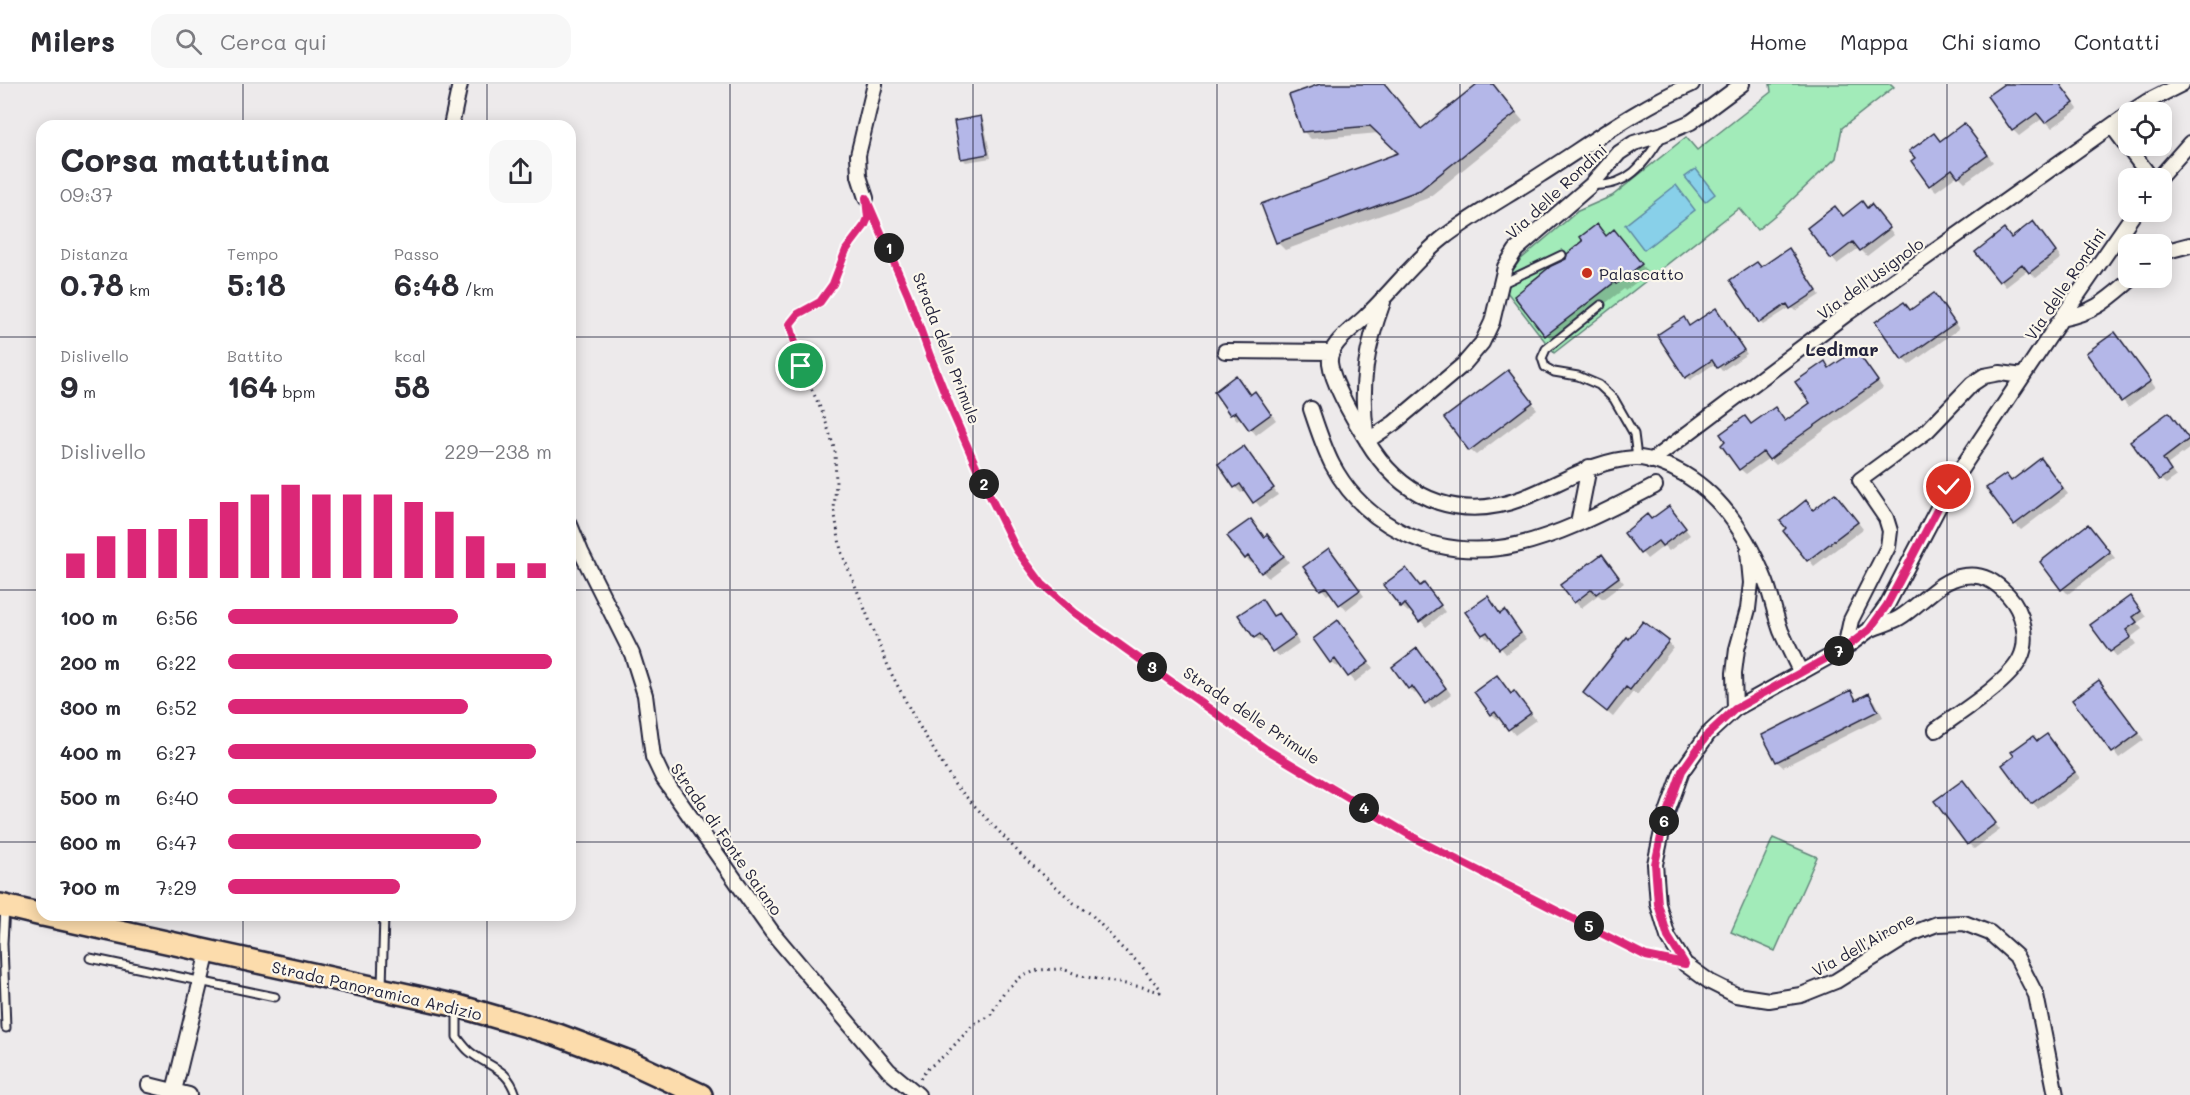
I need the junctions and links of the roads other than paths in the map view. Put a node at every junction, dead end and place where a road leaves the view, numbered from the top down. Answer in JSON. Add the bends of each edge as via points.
{"nodes":[{"id":1,"x":460,"y":84,"type":"edge"},
{"id":2,"x":875,"y":84,"type":"edge"},
{"id":3,"x":1692,"y":84,"type":"edge"},
{"id":4,"x":1742,"y":84,"type":"edge"},
{"id":5,"x":2182,"y":84,"type":"edge"},
{"id":6,"x":1673,"y":88,"type":"edge"},
{"id":7,"x":2146,"y":102,"type":"edge"},
{"id":8,"x":452,"y":120,"type":"edge"},
{"id":9,"x":2118,"y":122,"type":"edge"},
{"id":10,"x":2112,"y":126,"type":"junction"},
{"id":11,"x":1663,"y":134,"type":"junction"},
{"id":12,"x":2190,"y":144,"type":"edge"},
{"id":13,"x":2144,"y":168,"type":"edge"},
{"id":14,"x":2168,"y":168,"type":"edge"},
{"id":15,"x":1591,"y":185,"type":"junction"},
{"id":16,"x":866,"y":198,"type":"road end"},
{"id":17,"x":2128,"y":222,"type":"edge"},
{"id":18,"x":2190,"y":245,"type":"edge"},
{"id":19,"x":2172,"y":250,"type":"edge"},
{"id":20,"x":1562,"y":255,"type":"dead end"},
{"id":21,"x":1500,"y":284,"type":"junction"},
{"id":22,"x":2121,"y":288,"type":"edge"},
{"id":23,"x":1385,"y":297,"type":"junction"},
{"id":24,"x":1601,"y":305,"type":"dead end"},
{"id":25,"x":2061,"y":319,"type":"junction"},
{"id":26,"x":1225,"y":351,"type":"dead end"},
{"id":27,"x":1330,"y":352,"type":"junction"},
{"id":28,"x":2023,"y":376,"type":"junction"},
{"id":29,"x":1311,"y":408,"type":"dead end"},
{"id":30,"x":1367,"y":441,"type":"junction"},
{"id":31,"x":1637,"y":458,"type":"junction"},
{"id":32,"x":1651,"y":461,"type":"junction"},
{"id":33,"x":1589,"y":467,"type":"junction"},
{"id":34,"x":1655,"y":486,"type":"dead end"},
{"id":35,"x":1578,"y":523,"type":"junction"},
{"id":36,"x":576,"y":540,"type":"edge"},
{"id":37,"x":1746,"y":540,"type":"junction"},
{"id":38,"x":1869,"y":630,"type":"junction"},
{"id":39,"x":1845,"y":648,"type":"junction"},
{"id":40,"x":1801,"y":672,"type":"junction"},
{"id":41,"x":1735,"y":709,"type":"junction"},
{"id":42,"x":1936,"y":730,"type":"dead end"},
{"id":43,"x":2,"y":906,"type":"edge"},
{"id":44,"x":36,"y":913,"type":"edge"},
{"id":45,"x":70,"y":921,"type":"edge"},
{"id":46,"x":384,"y":921,"type":"edge"},
{"id":47,"x":208,"y":951,"type":"junction"},
{"id":48,"x":90,"y":958,"type":"dead end"},
{"id":49,"x":201,"y":981,"type":"junction"},
{"id":50,"x":382,"y":989,"type":"junction"},
{"id":51,"x":275,"y":996,"type":"dead end"},
{"id":52,"x":458,"y":1006,"type":"junction"},
{"id":53,"x":6,"y":1028,"type":"dead end"},
{"id":54,"x":149,"y":1085,"type":"dead end"},
{"id":55,"x":174,"y":1091,"type":"junction"},
{"id":56,"x":915,"y":1093,"type":"edge"},
{"id":57,"x":189,"y":1095,"type":"edge"},
{"id":58,"x":516,"y":1095,"type":"edge"},
{"id":59,"x":700,"y":1095,"type":"edge"},
{"id":60,"x":2056,"y":1095,"type":"edge"}],
"edges":[{"from":1,"to":8,"type":"street"},
{"from":2,"to":16,"type":"street","via":[[858,155]]},
{"from":3,"to":6,"type":"street","name":"Via delle Rondini"},
{"from":4,"to":11,"type":"street","name":"Via delle Rondini","via":[[1691,122]]},
{"from":5,"to":7,"type":"street","name":"Via dell'Usignolo"},
{"from":6,"to":23,"type":"street","name":"Via delle Rondini","via":[[1444,237]]},
{"from":9,"to":10,"type":"street","name":"Via dell'Usignolo"},
{"from":10,"to":13,"type":"street"},
{"from":10,"to":32,"type":"street","name":"Via dell'Usignolo","via":[[1849,312]]},
{"from":11,"to":15,"type":"street","name":"Via delle Rondini","via":[[1634,143],[1619,153]]},
{"from":11,"to":15,"type":"lane","via":[[1646,160],[1626,178],[1608,187]]},
{"from":12,"to":14,"type":"street"},
{"from":15,"to":21,"type":"street","name":"Via delle Rondini","via":[[1516,250]]},
{"from":17,"to":25,"type":"street","name":"Via delle Rondini"},
{"from":18,"to":19,"type":"street"},
{"from":20,"to":21,"type":"lane"},
{"from":21,"to":30,"type":"street","name":"Via delle Rondini","via":[[1492,322],[1482,343],[1464,364]]},
{"from":22,"to":25,"type":"street","via":[[2100,306]]},
{"from":23,"to":27,"type":"street","name":"Via delle Rondini"},
{"from":23,"to":30,"type":"street","name":"Via delle Rondini","via":[[1364,372]]},
{"from":24,"to":31,"type":"lane","via":[[1546,349],[1542,358],[1554,372],[1599,385],[1614,399],[1634,434]]},
{"from":25,"to":28,"type":"street","name":"Via delle Rondini"},
{"from":26,"to":27,"type":"street"},
{"from":27,"to":30,"type":"street","via":[[1335,381]]},
{"from":28,"to":38,"type":"street","name":"Via delle Rondini","via":[[1949,487],[1887,605]]},
{"from":28,"to":39,"type":"street","via":[[1984,376],[1928,430],[1860,480],[1886,518],[1890,531],[1888,547],[1851,620]]},
{"from":29,"to":35,"type":"street","via":[[1332,465],[1348,487],[1370,512],[1396,530],[1428,544],[1463,550],[1501,548]]},
{"from":30,"to":33,"type":"street","via":[[1398,480],[1416,493],[1465,508],[1522,499]]},
{"from":31,"to":32,"type":"street"},
{"from":31,"to":33,"type":"street"},
{"from":32,"to":37,"type":"street","via":[[1682,473],[1710,493]]},
{"from":33,"to":35,"type":"street"},
{"from":34,"to":35,"type":"street"},
{"from":36,"to":56,"type":"street","name":"Strada di Fonte Saiano","via":[[632,654],[645,695],[653,757],[663,778],[771,932],[889,1071]]},
{"from":37,"to":40,"type":"street"},
{"from":37,"to":41,"type":"street","via":[[1751,583],[1737,649]]},
{"from":38,"to":39,"type":"street","name":"Via delle Rondini"},
{"from":38,"to":42,"type":"street","via":[[1899,618],[1945,583],[1962,576],[1979,575],[1995,582],[2010,597],[2022,618],[2025,637],[2021,658],[2008,676]]},
{"from":39,"to":40,"type":"street","name":"Via delle Rondini"},
{"from":40,"to":41,"type":"street","name":"Via delle Rondini"},
{"from":41,"to":60,"type":"street","name":"Via dell'Airone","via":[[1708,734],[1682,771],[1665,818],[1655,864],[1658,904],[1668,937],[1685,964],[1736,995],[1769,1000],[1801,995],[1836,981],[1911,933],[1937,924],[1964,923],[1990,933],[2016,956],[2036,995]]},
{"from":43,"to":44,"type":"main road","name":"Strada Panoramica Ardizio"},
{"from":43,"to":53,"type":"lane"},
{"from":45,"to":47,"type":"main road","name":"Strada Panoramica Ardizio"},
{"from":46,"to":50,"type":"lane"},
{"from":47,"to":49,"type":"street"},
{"from":47,"to":50,"type":"main road","name":"Strada Panoramica Ardizio"},
{"from":48,"to":49,"type":"lane"},
{"from":49,"to":51,"type":"lane"},
{"from":49,"to":55,"type":"street"},
{"from":50,"to":52,"type":"main road","name":"Strada Panoramica Ardizio"},
{"from":52,"to":58,"type":"lane","via":[[457,1037],[469,1052],[501,1070],[512,1082]]},
{"from":52,"to":59,"type":"main road","name":"Strada Panoramica Ardizio","via":[[558,1035],[633,1063]]},
{"from":54,"to":55,"type":"street"},
{"from":55,"to":57,"type":"street"}]}
